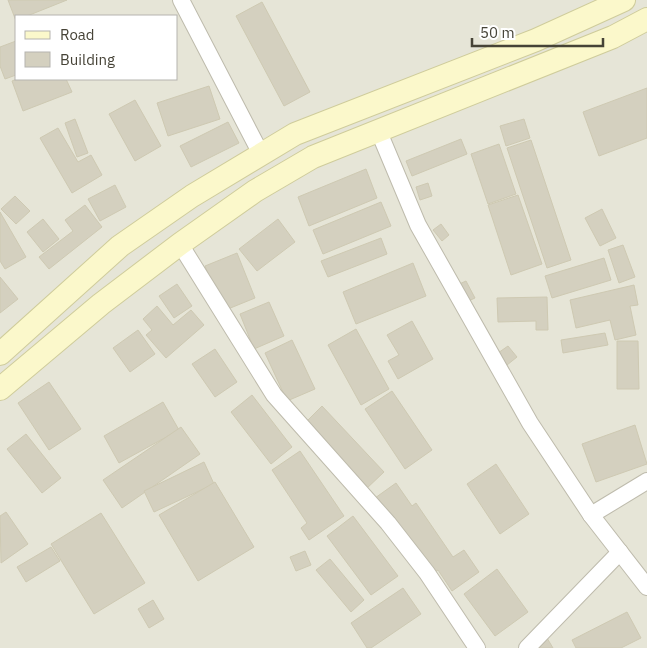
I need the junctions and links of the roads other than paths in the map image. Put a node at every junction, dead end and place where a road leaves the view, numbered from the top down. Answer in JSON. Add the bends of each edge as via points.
{"nodes":[{"id":1,"x":181,"y":0,"type":"edge"},
{"id":2,"x":616,"y":2,"type":"edge"},
{"id":3,"x":647,"y":19,"type":"edge"},
{"id":4,"x":379,"y":132,"type":"junction"},
{"id":5,"x":261,"y":154,"type":"junction"},
{"id":6,"x":180,"y":244,"type":"junction"},
{"id":7,"x":0,"y":354,"type":"edge"},
{"id":8,"x":0,"y":389,"type":"edge"},
{"id":9,"x":647,"y":481,"type":"edge"},
{"id":10,"x":591,"y":515,"type":"junction"},
{"id":11,"x":620,"y":552,"type":"junction"},
{"id":12,"x":647,"y":587,"type":"edge"},
{"id":13,"x":477,"y":648,"type":"edge"},
{"id":14,"x":527,"y":648,"type":"edge"}],
"edges":[{"from":1,"to":5,"type":"street"},
{"from":2,"to":5,"type":"main road","via":[[536,40],[303,131]]},
{"from":3,"to":4,"type":"main road","via":[[613,37]]},
{"from":4,"to":6,"type":"main road","via":[[312,157],[255,191]]},
{"from":4,"to":10,"type":"street","via":[[418,224],[476,331],[530,423]]},
{"from":5,"to":7,"type":"main road","via":[[192,196],[120,246]]},
{"from":6,"to":8,"type":"main road","via":[[101,304]]},
{"from":6,"to":13,"type":"street","via":[[274,395],[388,523],[427,573]]},
{"from":9,"to":10,"type":"street"},
{"from":10,"to":11,"type":"street"},
{"from":11,"to":12,"type":"street"},
{"from":11,"to":14,"type":"street"}]}
